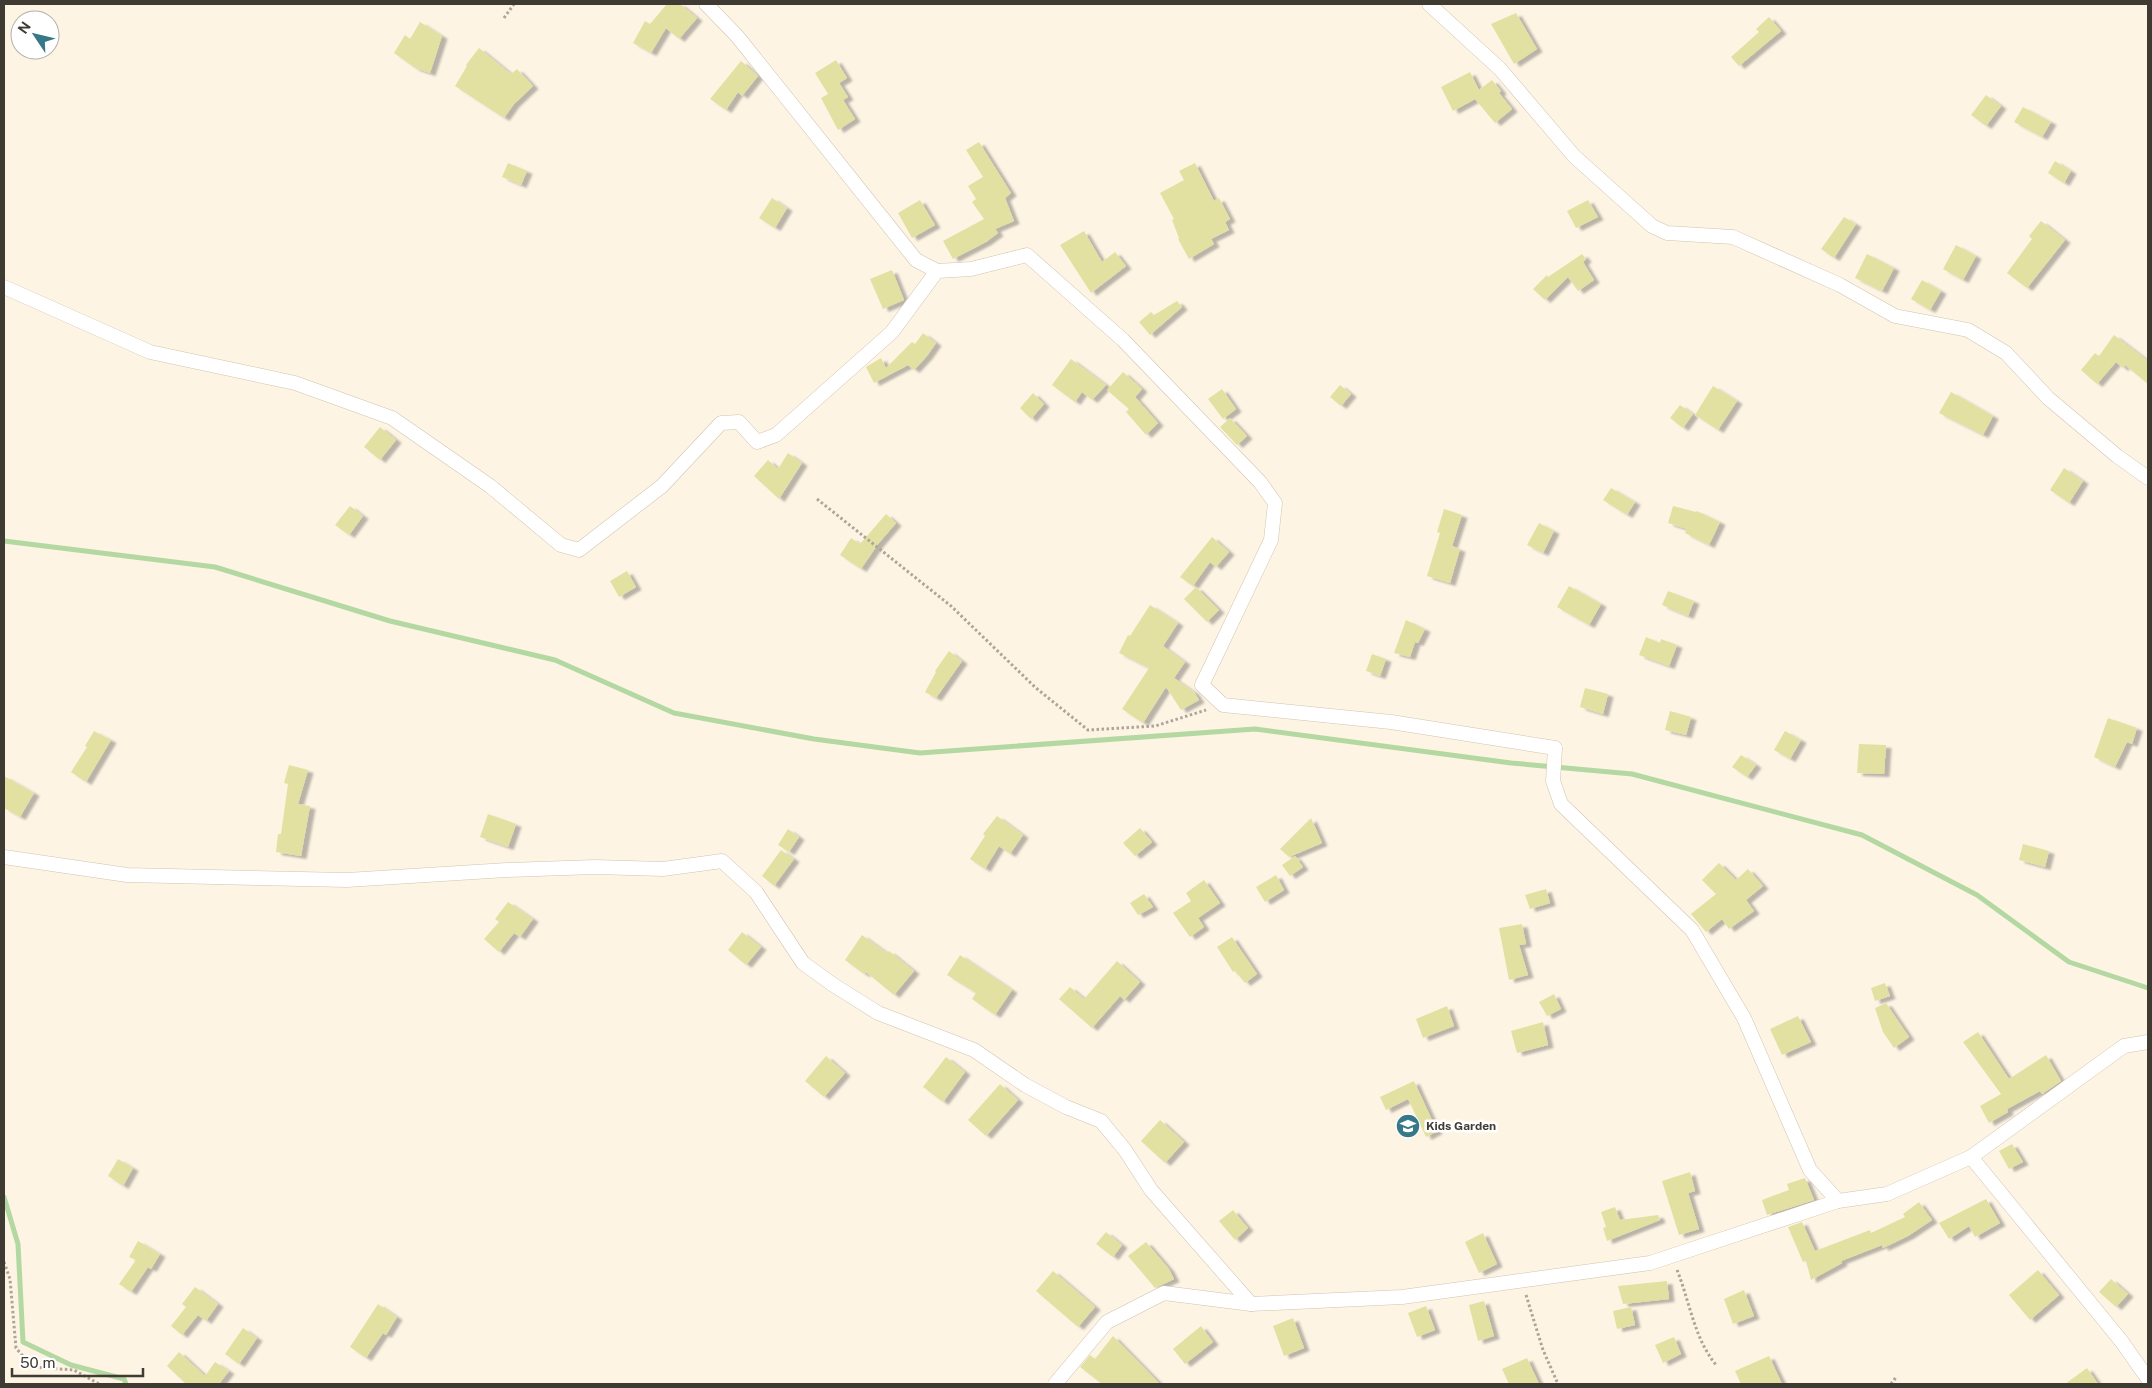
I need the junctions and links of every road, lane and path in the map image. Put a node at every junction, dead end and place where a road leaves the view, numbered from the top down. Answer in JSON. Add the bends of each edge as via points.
{"nodes":[{"id":1,"x":514,"y":4,"type":"edge"},
{"id":2,"x":706,"y":4,"type":"edge"},
{"id":3,"x":1429,"y":4,"type":"edge"},
{"id":4,"x":504,"y":18,"type":"dead end"},
{"id":5,"x":937,"y":272,"type":"junction"},
{"id":6,"x":4,"y":288,"type":"edge"},
{"id":7,"x":2148,"y":478,"type":"edge"},
{"id":8,"x":817,"y":499,"type":"dead end"},
{"id":9,"x":1224,"y":705,"type":"junction"},
{"id":10,"x":4,"y":857,"type":"edge"},
{"id":11,"x":2148,"y":1042,"type":"edge"},
{"id":12,"x":1971,"y":1158,"type":"junction"},
{"id":13,"x":1838,"y":1201,"type":"junction"},
{"id":14,"x":1671,"y":1256,"type":"junction"},
{"id":15,"x":4,"y":1262,"type":"edge"},
{"id":16,"x":1521,"y":1280,"type":"junction"},
{"id":17,"x":1251,"y":1304,"type":"junction"},
{"id":18,"x":1717,"y":1366,"type":"dead end"},
{"id":19,"x":1897,"y":1376,"type":"dead end"},
{"id":20,"x":2148,"y":1379,"type":"edge"},
{"id":21,"x":99,"y":1384,"type":"edge"},
{"id":22,"x":1055,"y":1384,"type":"edge"},
{"id":23,"x":1558,"y":1384,"type":"edge"},
{"id":24,"x":1891,"y":1384,"type":"edge"}],
"edges":[{"from":1,"to":4,"type":"path"},
{"from":2,"to":5,"type":"street","via":[[737,36],[916,260]]},
{"from":3,"to":7,"type":"street","via":[[1500,69],[1574,156],[1652,226],[1667,233],[1733,237],[1840,285],[1894,316],[1968,330],[2006,353],[2048,398]]},
{"from":5,"to":6,"type":"street","via":[[892,332],[776,435],[757,442],[739,422],[721,423],[662,486],[579,550],[561,545],[490,486],[392,418],[295,383],[150,352]]},
{"from":5,"to":9,"type":"street","via":[[1027,255],[1123,340],[1260,482],[1276,503],[1271,540],[1202,685]]},
{"from":8,"to":9,"type":"path","via":[[951,606],[1036,688],[1088,730],[1155,726]]},
{"from":9,"to":13,"type":"street","via":[[1391,722],[1555,748],[1553,781],[1561,804],[1692,930],[1744,1018],[1810,1170]]},
{"from":10,"to":17,"type":"street","via":[[126,875],[347,880],[595,867],[663,870],[722,861],[756,892],[804,963],[832,984],[878,1013],[974,1050],[1025,1085],[1066,1107],[1101,1120],[1151,1190]]},
{"from":11,"to":12,"type":"street","via":[[2124,1046]]},
{"from":12,"to":13,"type":"street","via":[[1887,1194]]},
{"from":12,"to":20,"type":"street","via":[[2122,1342]]},
{"from":13,"to":14,"type":"street"},
{"from":14,"to":16,"type":"street","via":[[1650,1263]]},
{"from":14,"to":18,"type":"path","via":[[1686,1292],[1695,1326],[1708,1356]]},
{"from":15,"to":21,"type":"path","via":[[10,1279],[16,1348],[32,1367],[74,1370]]},
{"from":16,"to":17,"type":"street","via":[[1402,1297]]},
{"from":16,"to":23,"type":"path","via":[[1543,1350]]},
{"from":17,"to":22,"type":"street","via":[[1164,1293],[1107,1322]]},
{"from":19,"to":24,"type":"path"}]}
